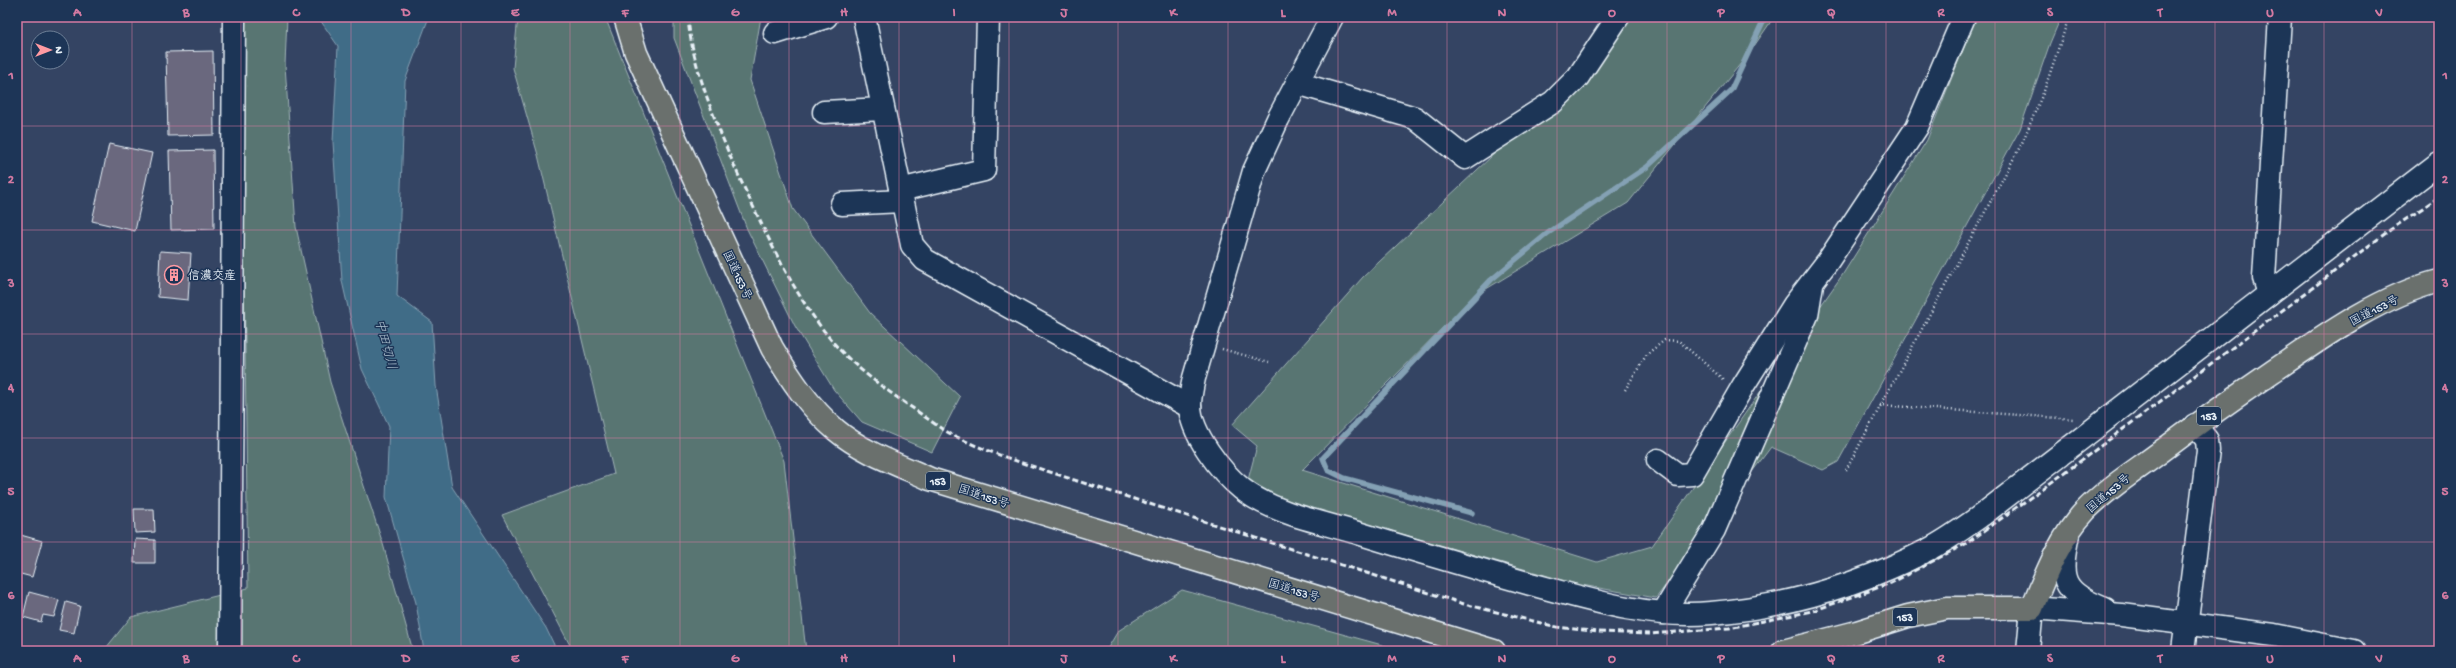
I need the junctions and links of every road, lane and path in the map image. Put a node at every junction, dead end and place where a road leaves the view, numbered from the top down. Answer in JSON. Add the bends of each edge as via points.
{"nodes":[{"id":1,"x":234,"y":17,"type":"edge"},
{"id":2,"x":625,"y":17,"type":"edge"},
{"id":3,"x":826,"y":17,"type":"edge"},
{"id":4,"x":864,"y":17,"type":"edge"},
{"id":5,"x":988,"y":17,"type":"edge"},
{"id":6,"x":1332,"y":17,"type":"edge"},
{"id":7,"x":1618,"y":17,"type":"edge"},
{"id":8,"x":1964,"y":17,"type":"edge"},
{"id":9,"x":2069,"y":17,"type":"edge"},
{"id":10,"x":2280,"y":17,"type":"edge"},
{"id":11,"x":775,"y":33,"type":"dead end"},
{"id":12,"x":1297,"y":83,"type":"junction"},
{"id":13,"x":883,"y":109,"type":"junction"},
{"id":14,"x":824,"y":112,"type":"dead end"},
{"id":15,"x":2439,"y":162,"type":"edge"},
{"id":16,"x":901,"y":196,"type":"junction"},
{"id":17,"x":842,"y":204,"type":"dead end"},
{"id":18,"x":2439,"y":281,"type":"edge"},
{"id":19,"x":1812,"y":282,"type":"junction"},
{"id":20,"x":2270,"y":294,"type":"junction"},
{"id":21,"x":1204,"y":344,"type":"junction"},
{"id":22,"x":1269,"y":362,"type":"dead end"},
{"id":23,"x":1625,"y":390,"type":"dead end"},
{"id":24,"x":1738,"y":394,"type":"junction"},
{"id":25,"x":1880,"y":405,"type":"junction"},
{"id":26,"x":1190,"y":407,"type":"junction"},
{"id":27,"x":2105,"y":421,"type":"junction"},
{"id":28,"x":2195,"y":425,"type":"junction"},
{"id":29,"x":1658,"y":460,"type":"dead end"},
{"id":30,"x":1846,"y":470,"type":"dead end"},
{"id":31,"x":2068,"y":531,"type":"junction"},
{"id":32,"x":2032,"y":608,"type":"junction"},
{"id":33,"x":1663,"y":613,"type":"junction"},
{"id":34,"x":2122,"y":615,"type":"junction"},
{"id":35,"x":2187,"y":624,"type":"junction"},
{"id":36,"x":230,"y":651,"type":"edge"},
{"id":37,"x":1494,"y":651,"type":"edge"},
{"id":38,"x":1783,"y":651,"type":"edge"},
{"id":39,"x":2028,"y":651,"type":"edge"},
{"id":40,"x":2183,"y":651,"type":"edge"},
{"id":41,"x":2354,"y":651,"type":"edge"}],
"edges":[{"from":1,"to":36,"type":"street"},
{"from":2,"to":37,"type":"highway","name":"国道153号","number":"153","via":[[636,53],[772,348],[791,381],[836,430],[866,449],[930,479]]},
{"from":3,"to":11,"type":"street"},
{"from":4,"to":13,"type":"street"},
{"from":5,"to":16,"type":"street","via":[[984,170]]},
{"from":6,"to":12,"type":"street"},
{"from":7,"to":12,"type":"street","via":[[1578,77],[1553,102],[1465,158],[1415,118]]},
{"from":8,"to":19,"type":"street","via":[[1918,127]]},
{"from":9,"to":25,"type":"path","via":[[2044,91],[2022,143]]},
{"from":10,"to":20,"type":"street","via":[[2264,278]]},
{"from":12,"to":21,"type":"street","via":[[1254,171]]},
{"from":13,"to":14,"type":"street"},
{"from":13,"to":16,"type":"street"},
{"from":15,"to":20,"type":"street"},
{"from":16,"to":17,"type":"street"},
{"from":16,"to":26,"type":"street","via":[[912,244],[925,260]]},
{"from":18,"to":28,"type":"highway","name":"国道153号","number":"153","via":[[2391,300],[2346,324]]},
{"from":19,"to":24,"type":"street"},
{"from":19,"to":33,"type":"street","via":[[1806,316],[1714,530]]},
{"from":20,"to":27,"type":"street"},
{"from":21,"to":22,"type":"path"},
{"from":21,"to":26,"type":"street","via":[[1194,378]]},
{"from":23,"to":24,"type":"path","via":[[1647,354],[1665,340],[1679,341]]},
{"from":24,"to":29,"type":"street","via":[[1692,474],[1678,475]]},
{"from":25,"to":27,"type":"path"},
{"from":25,"to":30,"type":"path"},
{"from":26,"to":33,"type":"street","via":[[1197,430],[1221,470],[1243,490],[1271,506],[1426,554],[1587,599]]},
{"from":27,"to":33,"type":"street","via":[[1982,516],[1929,549],[1859,580],[1804,597],[1755,608],[1709,614]]},
{"from":28,"to":31,"type":"highway","name":"国道153号","number":"153","via":[[2107,492],[2086,510]]},
{"from":28,"to":35,"type":"street","via":[[2207,440],[2208,451]]},
{"from":31,"to":32,"type":"highway","name":"国道153号","number":"153"},
{"from":31,"to":34,"type":"street","via":[[2063,556],[2063,575],[2068,586],[2086,600]]},
{"from":32,"to":34,"type":"street"},
{"from":32,"to":38,"type":"highway","number":"153","via":[[1947,608],[1908,616]]},
{"from":32,"to":39,"type":"street"},
{"from":34,"to":35,"type":"street"},
{"from":35,"to":40,"type":"street"},
{"from":35,"to":41,"type":"street","via":[[2274,635]]}]}
